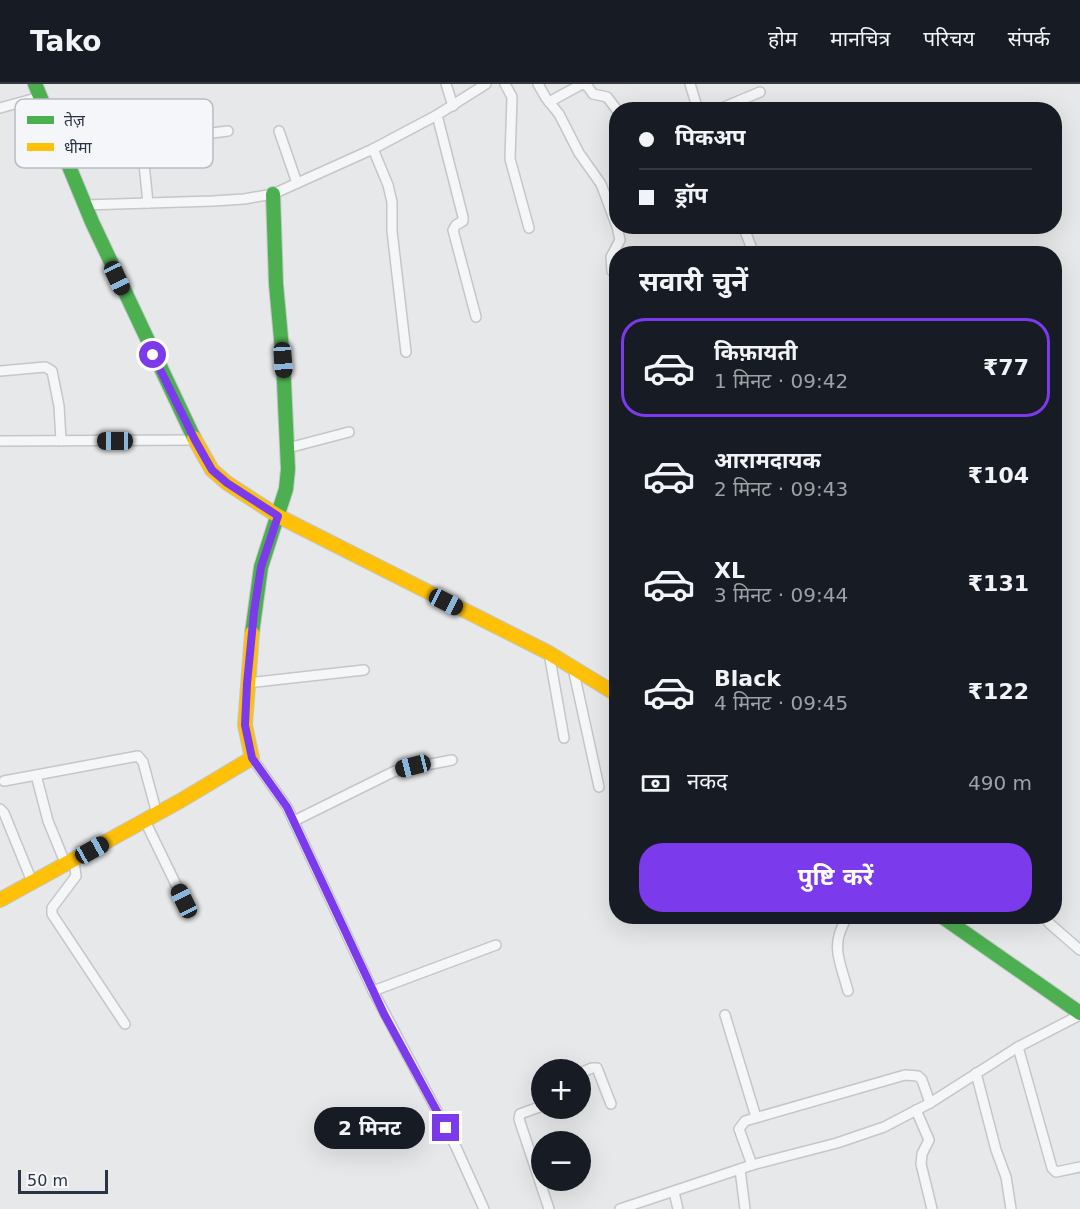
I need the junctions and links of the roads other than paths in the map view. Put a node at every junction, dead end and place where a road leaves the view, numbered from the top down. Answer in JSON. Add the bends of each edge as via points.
{"nodes":[{"id":1,"x":446,"y":84,"type":"edge"},
{"id":2,"x":486,"y":84,"type":"edge"},
{"id":3,"x":505,"y":84,"type":"edge"},
{"id":4,"x":538,"y":84,"type":"edge"},
{"id":5,"x":582,"y":84,"type":"edge"},
{"id":6,"x":690,"y":84,"type":"edge"},
{"id":7,"x":37,"y":90,"type":"edge"},
{"id":8,"x":760,"y":92,"type":"dead end"},
{"id":9,"x":18,"y":99,"type":"edge"},
{"id":10,"x":15,"y":101,"type":"edge"},
{"id":11,"x":549,"y":102,"type":"junction"},
{"id":12,"x":611,"y":102,"type":"edge"},
{"id":13,"x":696,"y":102,"type":"edge"},
{"id":14,"x":736,"y":102,"type":"edge"},
{"id":15,"x":453,"y":106,"type":"junction"},
{"id":16,"x":0,"y":108,"type":"edge"},
{"id":17,"x":437,"y":115,"type":"junction"},
{"id":18,"x":228,"y":130,"type":"dead end"},
{"id":19,"x":279,"y":131,"type":"dead end"},
{"id":20,"x":213,"y":132,"type":"edge"},
{"id":21,"x":373,"y":148,"type":"junction"},
{"id":22,"x":70,"y":168,"type":"edge"},
{"id":23,"x":144,"y":168,"type":"edge"},
{"id":24,"x":297,"y":183,"type":"junction"},
{"id":25,"x":273,"y":194,"type":"junction"},
{"id":26,"x":148,"y":203,"type":"junction"},
{"id":27,"x":609,"y":204,"type":"edge"},
{"id":28,"x":85,"y":205,"type":"junction"},
{"id":29,"x":528,"y":228,"type":"dead end"},
{"id":30,"x":476,"y":317,"type":"dead end"},
{"id":31,"x":406,"y":352,"type":"dead end"},
{"id":32,"x":0,"y":371,"type":"edge"},
{"id":33,"x":349,"y":432,"type":"dead end"},
{"id":34,"x":195,"y":440,"type":"junction"},
{"id":35,"x":0,"y":441,"type":"edge"},
{"id":36,"x":61,"y":441,"type":"junction"},
{"id":37,"x":288,"y":448,"type":"junction"},
{"id":38,"x":278,"y":516,"type":"junction"},
{"id":39,"x":549,"y":653,"type":"junction"},
{"id":40,"x":573,"y":666,"type":"junction"},
{"id":41,"x":364,"y":670,"type":"dead end"},
{"id":42,"x":247,"y":684,"type":"junction"},
{"id":43,"x":609,"y":689,"type":"edge"},
{"id":44,"x":564,"y":738,"type":"dead end"},
{"id":45,"x":252,"y":758,"type":"junction"},
{"id":46,"x":452,"y":760,"type":"dead end"},
{"id":47,"x":36,"y":775,"type":"junction"},
{"id":48,"x":4,"y":781,"type":"dead end"},
{"id":49,"x":599,"y":787,"type":"dead end"},
{"id":50,"x":0,"y":809,"type":"edge"},
{"id":51,"x":151,"y":817,"type":"junction"},
{"id":52,"x":294,"y":821,"type":"junction"},
{"id":53,"x":70,"y":863,"type":"junction"},
{"id":54,"x":33,"y":884,"type":"junction"},
{"id":55,"x":0,"y":900,"type":"edge"},
{"id":56,"x":184,"y":901,"type":"dead end"},
{"id":57,"x":844,"y":924,"type":"edge"},
{"id":58,"x":952,"y":924,"type":"edge"},
{"id":59,"x":1050,"y":924,"type":"edge"},
{"id":60,"x":496,"y":945,"type":"dead end"},
{"id":61,"x":1080,"y":950,"type":"edge"},
{"id":62,"x":373,"y":991,"type":"junction"},
{"id":63,"x":848,"y":991,"type":"dead end"},
{"id":64,"x":1080,"y":1014,"type":"edge"},
{"id":65,"x":725,"y":1015,"type":"dead end"},
{"id":66,"x":125,"y":1024,"type":"dead end"},
{"id":67,"x":1018,"y":1047,"type":"junction"},
{"id":68,"x":591,"y":1068,"type":"edge"},
{"id":69,"x":976,"y":1073,"type":"junction"},
{"id":70,"x":930,"y":1103,"type":"junction"},
{"id":71,"x":611,"y":1104,"type":"dead end"},
{"id":72,"x":531,"y":1110,"type":"edge"},
{"id":73,"x":916,"y":1110,"type":"junction"},
{"id":74,"x":756,"y":1118,"type":"junction"},
{"id":75,"x":752,"y":1165,"type":"junction"},
{"id":76,"x":1080,"y":1167,"type":"edge"},
{"id":77,"x":740,"y":1169,"type":"junction"},
{"id":78,"x":674,"y":1192,"type":"junction"},
{"id":79,"x":484,"y":1209,"type":"edge"},
{"id":80,"x":549,"y":1209,"type":"edge"},
{"id":81,"x":620,"y":1209,"type":"edge"},
{"id":82,"x":678,"y":1209,"type":"edge"},
{"id":83,"x":745,"y":1209,"type":"edge"},
{"id":84,"x":932,"y":1209,"type":"edge"},
{"id":85,"x":1011,"y":1209,"type":"edge"}],
"edges":[{"from":1,"to":15,"type":"street"},
{"from":2,"to":15,"type":"street"},
{"from":3,"to":29,"type":"street","via":[[512,97],[513,172]]},
{"from":4,"to":11,"type":"street"},
{"from":5,"to":11,"type":"street"},
{"from":5,"to":12,"type":"street"},
{"from":6,"to":13,"type":"street"},
{"from":7,"to":9,"type":"street"},
{"from":8,"to":14,"type":"street"},
{"from":10,"to":16,"type":"street"},
{"from":11,"to":27,"type":"street","via":[[601,184]]},
{"from":15,"to":17,"type":"street"},
{"from":17,"to":21,"type":"street"},
{"from":17,"to":30,"type":"street","via":[[463,217],[453,230]]},
{"from":18,"to":20,"type":"street"},
{"from":19,"to":24,"type":"street"},
{"from":21,"to":24,"type":"street"},
{"from":21,"to":31,"type":"street","via":[[392,202]]},
{"from":22,"to":28,"type":"main road"},
{"from":23,"to":26,"type":"street"},
{"from":24,"to":25,"type":"street"},
{"from":25,"to":26,"type":"street"},
{"from":25,"to":37,"type":"main road"},
{"from":26,"to":28,"type":"street"},
{"from":28,"to":34,"type":"main road"},
{"from":32,"to":36,"type":"street","via":[[52,370]]},
{"from":33,"to":37,"type":"street"},
{"from":34,"to":36,"type":"street"},
{"from":34,"to":38,"type":"main road","via":[[212,470]]},
{"from":35,"to":36,"type":"street"},
{"from":37,"to":38,"type":"main road","via":[[286,489]]},
{"from":38,"to":39,"type":"main road"},
{"from":38,"to":42,"type":"main road","via":[[257,588]]},
{"from":39,"to":40,"type":"main road"},
{"from":39,"to":44,"type":"street"},
{"from":40,"to":43,"type":"main road"},
{"from":40,"to":49,"type":"street"},
{"from":41,"to":42,"type":"street"},
{"from":42,"to":45,"type":"main road","via":[[245,725]]},
{"from":45,"to":51,"type":"main road"},
{"from":45,"to":52,"type":"street"},
{"from":46,"to":52,"type":"street","via":[[395,771]]},
{"from":47,"to":48,"type":"street"},
{"from":47,"to":51,"type":"street","via":[[138,756],[143,762]]},
{"from":47,"to":53,"type":"street","via":[[48,821]]},
{"from":50,"to":54,"type":"street"},
{"from":51,"to":53,"type":"main road"},
{"from":51,"to":56,"type":"street"},
{"from":52,"to":62,"type":"street"},
{"from":53,"to":54,"type":"main road"},
{"from":53,"to":66,"type":"street","via":[[76,876],[52,908],[52,914]]},
{"from":54,"to":55,"type":"main road"},
{"from":57,"to":63,"type":"street","via":[[836,944]]},
{"from":58,"to":64,"type":"main road"},
{"from":59,"to":61,"type":"street"},
{"from":60,"to":62,"type":"street"},
{"from":62,"to":79,"type":"street","via":[[456,1147]]},
{"from":64,"to":67,"type":"street"},
{"from":65,"to":74,"type":"street"},
{"from":67,"to":69,"type":"street"},
{"from":67,"to":76,"type":"street","via":[[1052,1168],[1056,1172]]},
{"from":68,"to":71,"type":"street","via":[[597,1068]]},
{"from":69,"to":70,"type":"street"},
{"from":69,"to":85,"type":"street","via":[[1006,1177]]},
{"from":70,"to":73,"type":"street"},
{"from":70,"to":74,"type":"street","via":[[922,1080],[912,1075]]},
{"from":72,"to":80,"type":"street","via":[[520,1114],[519,1119]]},
{"from":73,"to":75,"type":"street","via":[[884,1127],[837,1143]]},
{"from":73,"to":84,"type":"street","via":[[928,1140],[921,1164]]},
{"from":74,"to":75,"type":"street","via":[[745,1120],[739,1129]]},
{"from":75,"to":77,"type":"street"},
{"from":77,"to":78,"type":"street"},
{"from":77,"to":83,"type":"street"},
{"from":78,"to":81,"type":"street"},
{"from":78,"to":82,"type":"street"}]}
